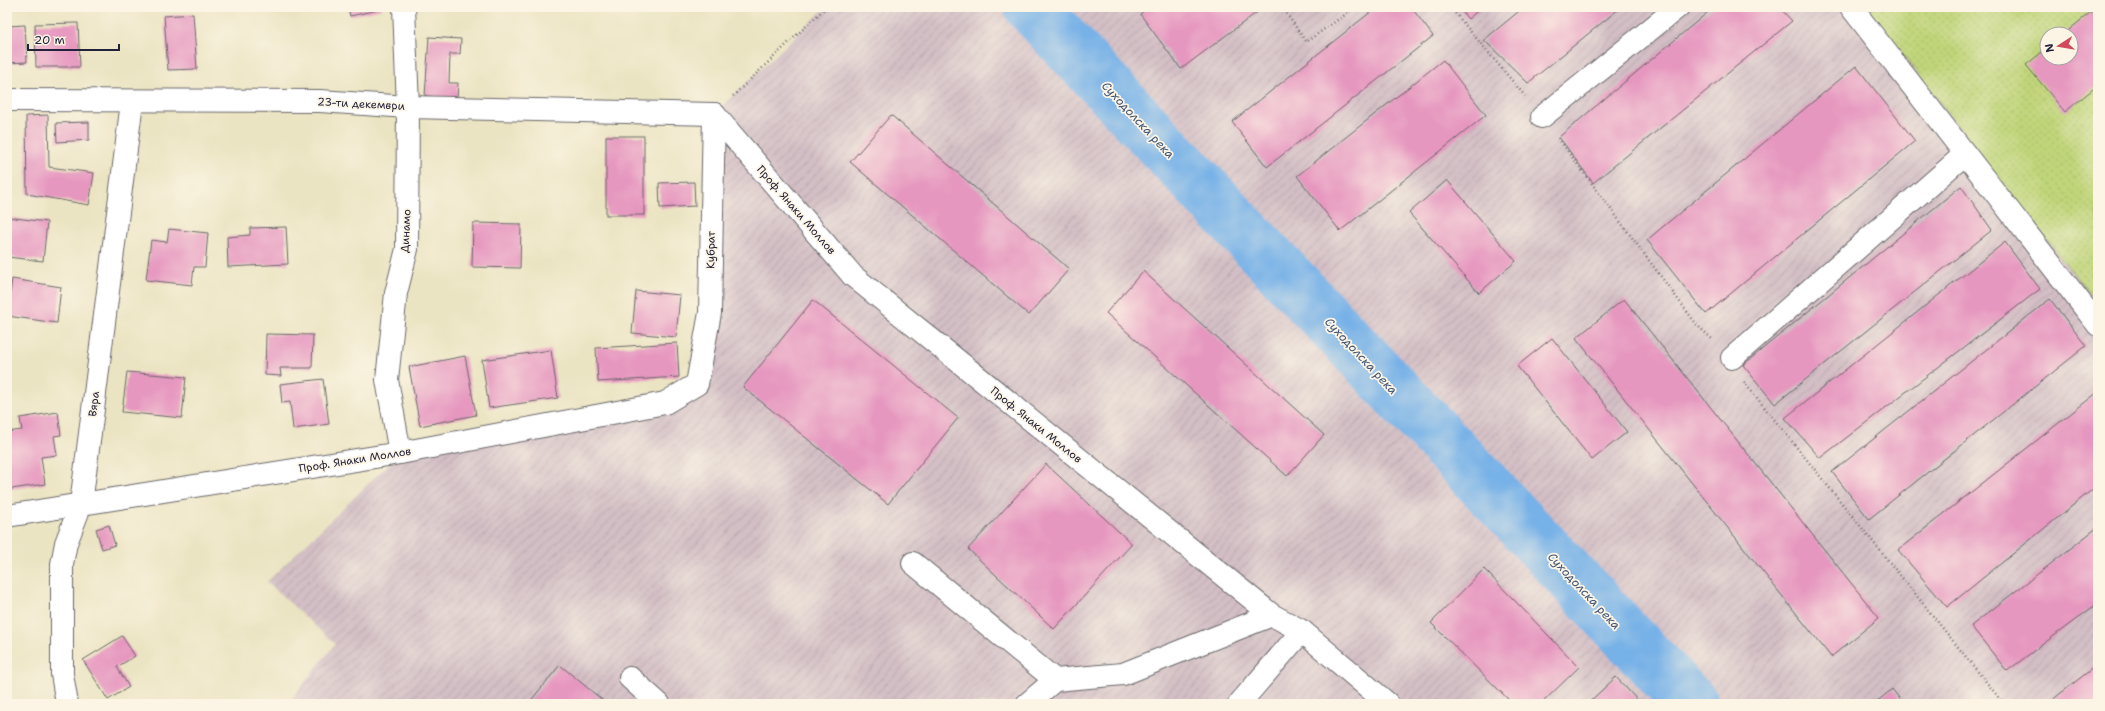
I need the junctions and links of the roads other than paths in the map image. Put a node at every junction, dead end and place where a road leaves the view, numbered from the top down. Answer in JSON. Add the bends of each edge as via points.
{"nodes":[{"id":1,"x":404,"y":7,"type":"edge"},
{"id":2,"x":1678,"y":7,"type":"edge"},
{"id":3,"x":1851,"y":7,"type":"edge"},
{"id":4,"x":7,"y":100,"type":"edge"},
{"id":5,"x":132,"y":102,"type":"junction"},
{"id":6,"x":408,"y":107,"type":"junction"},
{"id":7,"x":714,"y":114,"type":"junction"},
{"id":8,"x":1542,"y":117,"type":"dead end"},
{"id":9,"x":1965,"y":154,"type":"junction"},
{"id":10,"x":2098,"y":325,"type":"edge"},
{"id":11,"x":1732,"y":358,"type":"dead end"},
{"id":12,"x":697,"y":384,"type":"joint"},
{"id":13,"x":400,"y":453,"type":"junction"},
{"id":14,"x":81,"y":504,"type":"junction"},
{"id":15,"x":7,"y":516,"type":"edge"},
{"id":16,"x":913,"y":563,"type":"dead end"},
{"id":17,"x":1272,"y":615,"type":"junction"},
{"id":18,"x":1302,"y":631,"type":"junction"},
{"id":19,"x":630,"y":678,"type":"dead end"},
{"id":20,"x":1055,"y":680,"type":"junction"},
{"id":21,"x":67,"y":704,"type":"edge"},
{"id":22,"x":659,"y":704,"type":"edge"},
{"id":23,"x":1027,"y":704,"type":"edge"},
{"id":24,"x":1239,"y":704,"type":"edge"},
{"id":25,"x":1388,"y":704,"type":"edge"}],
"edges":[{"from":1,"to":6,"type":"street","name":"Динамо"},
{"from":2,"to":8,"type":"street"},
{"from":3,"to":9,"type":"street"},
{"from":4,"to":5,"type":"street","name":"23-ти декември"},
{"from":5,"to":6,"type":"street","name":"23-ти декември","via":[[320,101]]},
{"from":5,"to":14,"type":"street","name":"Вяра"},
{"from":6,"to":7,"type":"street","name":"23-ти декември"},
{"from":6,"to":13,"type":"street","name":"Динамо","via":[[407,249],[396,293],[387,380]]},
{"from":7,"to":12,"type":"street","name":"Кубрат","via":[[710,314]]},
{"from":7,"to":17,"type":"street","name":"Проф. Янаки Моллов","via":[[853,276]]},
{"from":9,"to":10,"type":"street"},
{"from":9,"to":11,"type":"street"},
{"from":12,"to":13,"type":"street","name":"Проф. Янаки Моллов","via":[[665,403]]},
{"from":13,"to":14,"type":"street","name":"Проф. Янаки Моллов"},
{"from":14,"to":15,"type":"street","name":"Проф. Янаки Моллов"},
{"from":14,"to":21,"type":"street","name":"Вяра","via":[[66,543],[62,564],[62,674]]},
{"from":16,"to":20,"type":"street"},
{"from":17,"to":18,"type":"street","name":"Проф. Янаки Моллов"},
{"from":17,"to":20,"type":"street","via":[[1123,674]]},
{"from":18,"to":24,"type":"street"},
{"from":18,"to":25,"type":"street","name":"Проф. Янаки Моллов"},
{"from":19,"to":22,"type":"street"},
{"from":20,"to":23,"type":"street"}]}
